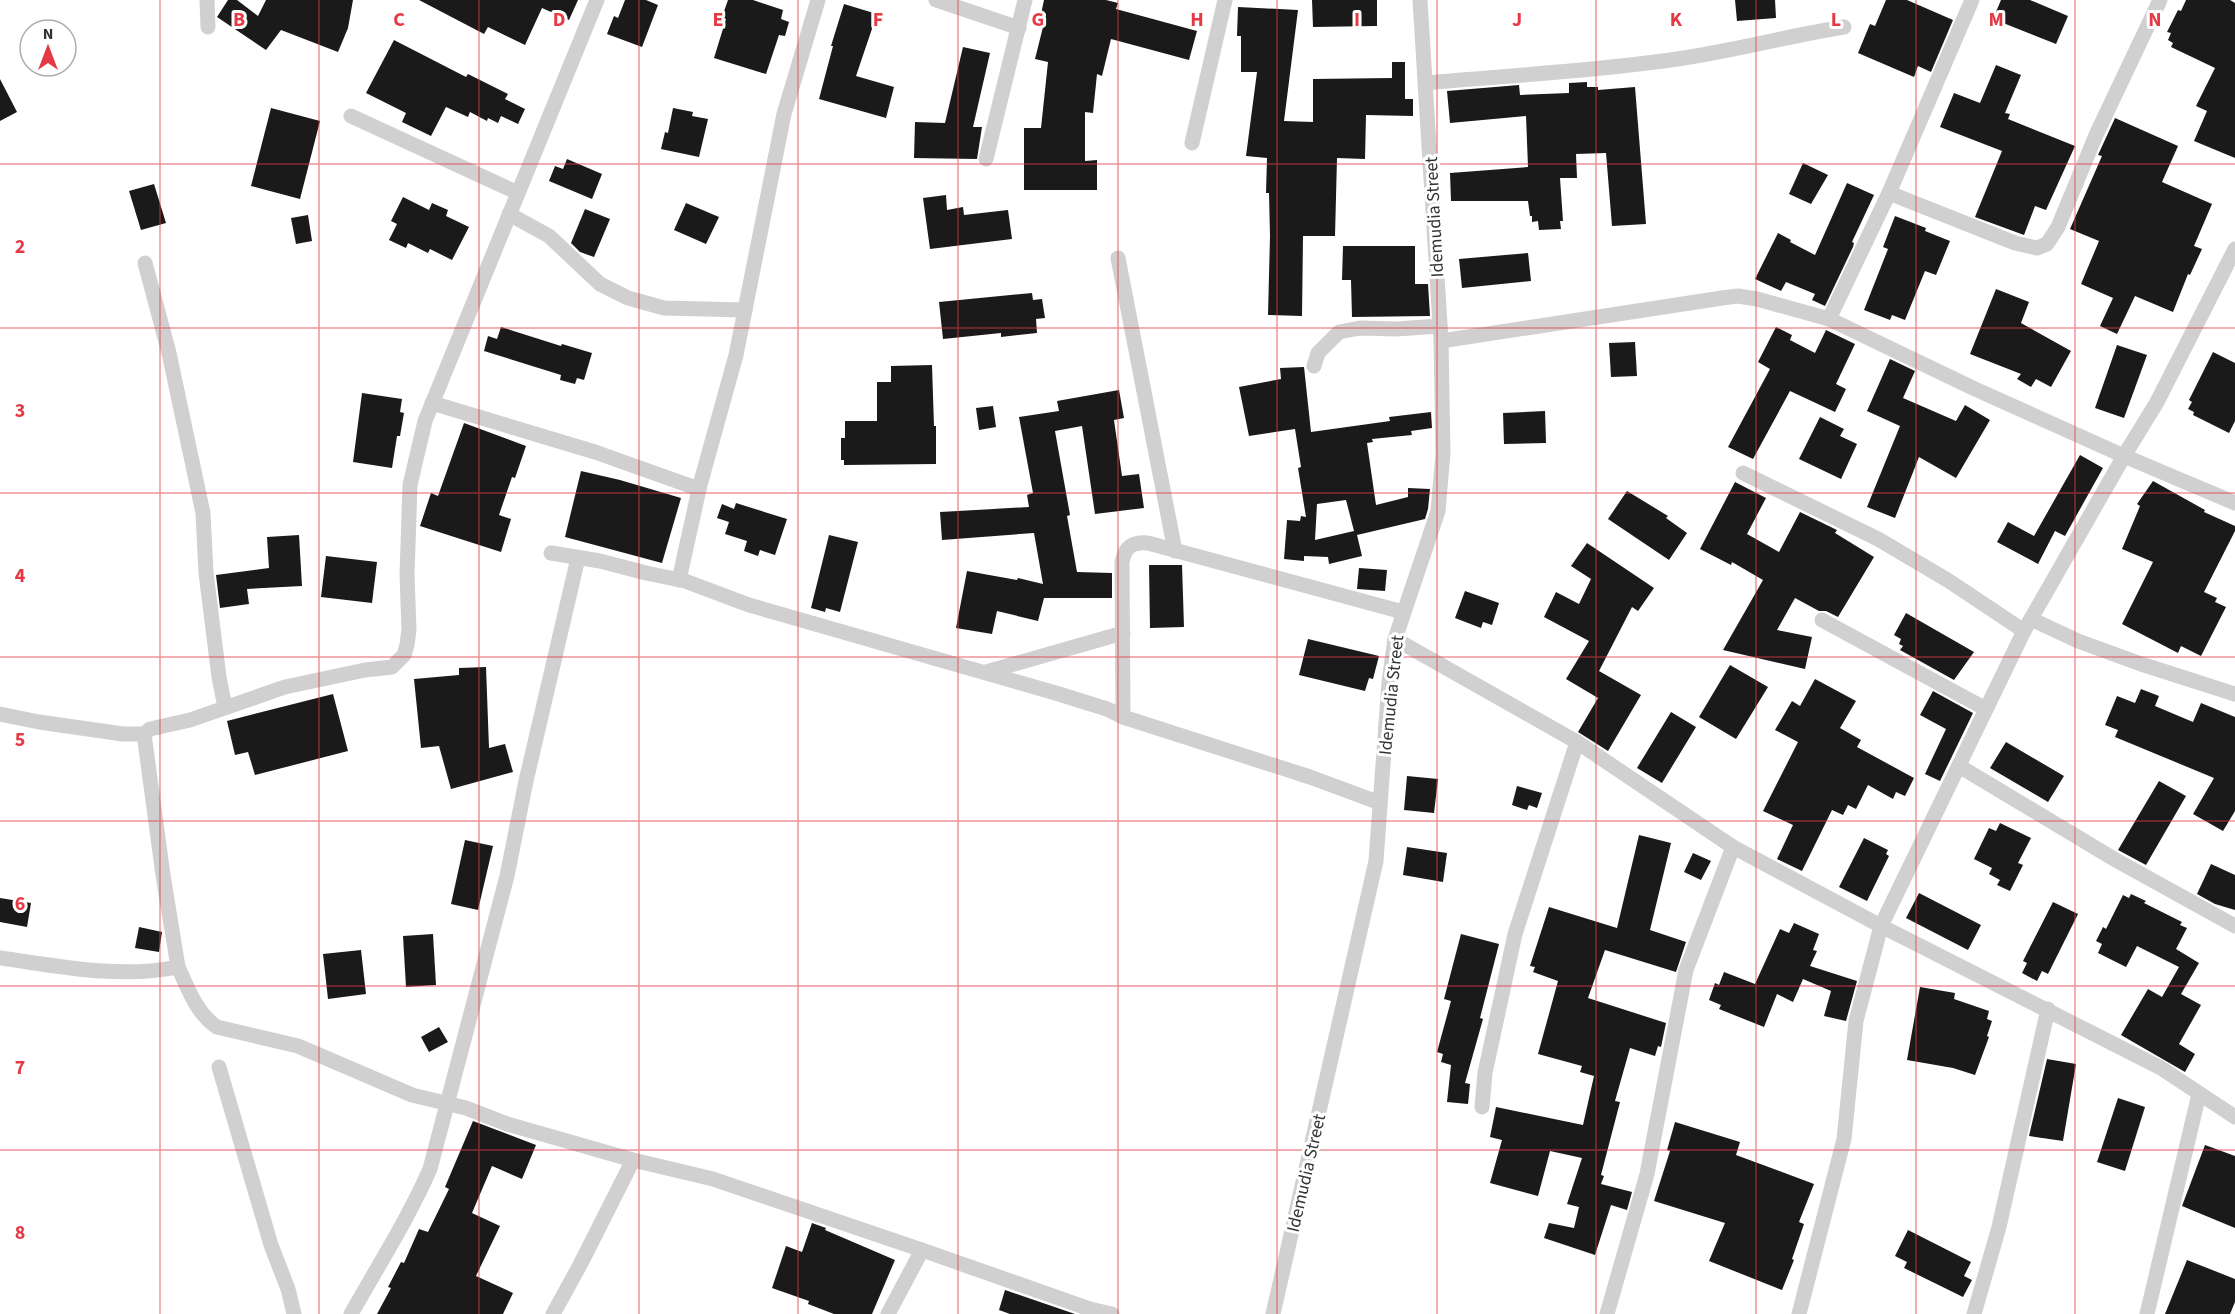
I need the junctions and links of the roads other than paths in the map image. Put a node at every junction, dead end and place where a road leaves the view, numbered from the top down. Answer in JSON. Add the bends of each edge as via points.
{"nodes":[{"id":1,"x":207,"y":0,"type":"edge"},
{"id":2,"x":597,"y":0,"type":"edge"},
{"id":3,"x":819,"y":0,"type":"edge"},
{"id":4,"x":936,"y":0,"type":"edge"},
{"id":5,"x":1025,"y":0,"type":"edge"},
{"id":6,"x":1225,"y":0,"type":"edge"},
{"id":7,"x":1420,"y":0,"type":"edge"},
{"id":8,"x":1972,"y":0,"type":"edge"},
{"id":9,"x":2160,"y":0,"type":"edge"},
{"id":10,"x":208,"y":27,"type":"dead end"},
{"id":11,"x":1845,"y":27,"type":"dead end"},
{"id":12,"x":1019,"y":28,"type":"junction"},
{"id":13,"x":1426,"y":83,"type":"junction"},
{"id":14,"x":351,"y":116,"type":"dead end"},
{"id":15,"x":1192,"y":143,"type":"dead end"},
{"id":16,"x":986,"y":159,"type":"dead end"},
{"id":17,"x":518,"y":193,"type":"junction"},
{"id":18,"x":1889,"y":194,"type":"junction"},
{"id":19,"x":509,"y":214,"type":"junction"},
{"id":20,"x":2235,"y":249,"type":"edge"},
{"id":21,"x":1118,"y":258,"type":"dead end"},
{"id":22,"x":145,"y":263,"type":"dead end"},
{"id":23,"x":2228,"y":277,"type":"edge"},
{"id":24,"x":745,"y":310,"type":"junction"},
{"id":25,"x":1829,"y":319,"type":"junction"},
{"id":26,"x":1440,"y":334,"type":"junction"},
{"id":27,"x":1314,"y":366,"type":"dead end"},
{"id":28,"x":432,"y":403,"type":"junction"},
{"id":29,"x":2124,"y":456,"type":"junction"},
{"id":30,"x":1743,"y":473,"type":"dead end"},
{"id":31,"x":699,"y":489,"type":"junction"},
{"id":32,"x":2235,"y":503,"type":"edge"},
{"id":33,"x":1175,"y":551,"type":"junction"},
{"id":34,"x":551,"y":553,"type":"dead end"},
{"id":35,"x":578,"y":558,"type":"junction"},
{"id":36,"x":679,"y":580,"type":"junction"},
{"id":37,"x":1403,"y":612,"type":"junction"},
{"id":38,"x":1822,"y":620,"type":"dead end"},
{"id":39,"x":2027,"y":625,"type":"junction"},
{"id":40,"x":1122,"y":633,"type":"junction"},
{"id":41,"x":1395,"y":639,"type":"junction"},
{"id":42,"x":986,"y":672,"type":"junction"},
{"id":43,"x":2235,"y":694,"type":"edge"},
{"id":44,"x":225,"y":707,"type":"junction"},
{"id":45,"x":1986,"y":709,"type":"junction"},
{"id":46,"x":0,"y":714,"type":"edge"},
{"id":47,"x":1123,"y":717,"type":"junction"},
{"id":48,"x":144,"y":734,"type":"junction"},
{"id":49,"x":1577,"y":742,"type":"junction"},
{"id":50,"x":1959,"y":766,"type":"junction"},
{"id":51,"x":1380,"y":802,"type":"junction"},
{"id":52,"x":1732,"y":847,"type":"junction"},
{"id":53,"x":1881,"y":926,"type":"junction"},
{"id":54,"x":2235,"y":926,"type":"edge"},
{"id":55,"x":0,"y":958,"type":"edge"},
{"id":56,"x":178,"y":967,"type":"junction"},
{"id":57,"x":2048,"y":1009,"type":"junction"},
{"id":58,"x":219,"y":1067,"type":"dead end"},
{"id":59,"x":2199,"y":1094,"type":"junction"},
{"id":60,"x":446,"y":1104,"type":"junction"},
{"id":61,"x":1482,"y":1107,"type":"dead end"},
{"id":62,"x":2235,"y":1117,"type":"edge"},
{"id":63,"x":633,"y":1160,"type":"junction"},
{"id":64,"x":922,"y":1250,"type":"junction"},
{"id":65,"x":1089,"y":1312,"type":"edge"},
{"id":66,"x":294,"y":1314,"type":"edge"},
{"id":67,"x":351,"y":1314,"type":"edge"},
{"id":68,"x":553,"y":1314,"type":"edge"},
{"id":69,"x":888,"y":1314,"type":"edge"},
{"id":70,"x":1112,"y":1314,"type":"edge"},
{"id":71,"x":1273,"y":1314,"type":"edge"},
{"id":72,"x":1607,"y":1314,"type":"edge"},
{"id":73,"x":1799,"y":1314,"type":"edge"},
{"id":74,"x":1974,"y":1314,"type":"edge"},
{"id":75,"x":2147,"y":1314,"type":"edge"}],
"edges":[{"from":1,"to":10,"type":"street"},
{"from":2,"to":17,"type":"street"},
{"from":3,"to":24,"type":"street","via":[[784,114]]},
{"from":4,"to":12,"type":"street"},
{"from":5,"to":12,"type":"street"},
{"from":6,"to":15,"type":"street"},
{"from":7,"to":13,"type":"street","name":"Idemudia Street"},
{"from":8,"to":18,"type":"street"},
{"from":9,"to":18,"type":"street","via":[[2047,244],[2037,248],[2015,243]]},
{"from":11,"to":13,"type":"street","via":[[1655,62]]},
{"from":12,"to":16,"type":"street"},
{"from":13,"to":26,"type":"street","name":"Idemudia Street"},
{"from":14,"to":17,"type":"street"},
{"from":17,"to":19,"type":"street"},
{"from":18,"to":25,"type":"street"},
{"from":19,"to":24,"type":"street","via":[[549,236],[600,284],[628,298],[664,308]]},
{"from":19,"to":28,"type":"street"},
{"from":20,"to":23,"type":"street"},
{"from":21,"to":33,"type":"street"},
{"from":22,"to":44,"type":"street","via":[[169,353],[203,513],[206,573]]},
{"from":23,"to":29,"type":"street"},
{"from":24,"to":31,"type":"street"},
{"from":25,"to":26,"type":"street","via":[[1738,296]]},
{"from":25,"to":29,"type":"street"},
{"from":26,"to":27,"type":"street","via":[[1360,328],[1339,332],[1318,353]]},
{"from":26,"to":37,"type":"street","name":"Idemudia Street","via":[[1443,453],[1438,511]]},
{"from":28,"to":31,"type":"street","via":[[595,452]]},
{"from":28,"to":44,"type":"street","via":[[410,485],[409,629],[404,655],[392,667],[285,687]]},
{"from":29,"to":32,"type":"street"},
{"from":29,"to":39,"type":"street"},
{"from":30,"to":39,"type":"street","via":[[1878,539]]},
{"from":31,"to":36,"type":"street"},
{"from":33,"to":37,"type":"street"},
{"from":33,"to":40,"type":"street","via":[[1139,543],[1128,546],[1123,553]]},
{"from":34,"to":35,"type":"street"},
{"from":35,"to":36,"type":"street"},
{"from":35,"to":60,"type":"street","via":[[507,876]]},
{"from":36,"to":42,"type":"street","via":[[759,608]]},
{"from":37,"to":41,"type":"street","name":"Idemudia Street"},
{"from":38,"to":45,"type":"street"},
{"from":39,"to":43,"type":"street"},
{"from":39,"to":45,"type":"street"},
{"from":40,"to":42,"type":"street"},
{"from":40,"to":47,"type":"street"},
{"from":41,"to":49,"type":"street"},
{"from":41,"to":51,"type":"street","name":"Idemudia Street"},
{"from":42,"to":47,"type":"street"},
{"from":44,"to":48,"type":"street"},
{"from":45,"to":50,"type":"street"},
{"from":46,"to":48,"type":"street","via":[[39,723]]},
{"from":47,"to":51,"type":"street"},
{"from":48,"to":56,"type":"street"},
{"from":49,"to":52,"type":"street"},
{"from":49,"to":61,"type":"street","via":[[1515,934],[1485,1073]]},
{"from":50,"to":53,"type":"street"},
{"from":50,"to":54,"type":"street"},
{"from":51,"to":71,"type":"street","name":"Idemudia Street","via":[[1376,861]]},
{"from":52,"to":53,"type":"street"},
{"from":52,"to":72,"type":"street","via":[[1686,970],[1647,1174]]},
{"from":53,"to":57,"type":"street"},
{"from":53,"to":73,"type":"street","via":[[1856,1021],[1845,1139]]},
{"from":55,"to":56,"type":"street","via":[[111,972],[153,972]]},
{"from":56,"to":60,"type":"street","via":[[196,1005],[206,1020],[217,1027],[298,1047],[412,1095]]},
{"from":57,"to":59,"type":"street","via":[[2161,1068]]},
{"from":57,"to":74,"type":"street","via":[[1999,1227]]},
{"from":58,"to":66,"type":"street"},
{"from":59,"to":62,"type":"street"},
{"from":59,"to":75,"type":"street"},
{"from":60,"to":63,"type":"street"},
{"from":60,"to":67,"type":"street","via":[[430,1169],[416,1202]]},
{"from":63,"to":64,"type":"street","via":[[713,1179]]},
{"from":63,"to":68,"type":"street"},
{"from":64,"to":65,"type":"street"},
{"from":64,"to":69,"type":"street"},
{"from":65,"to":70,"type":"street"}]}
